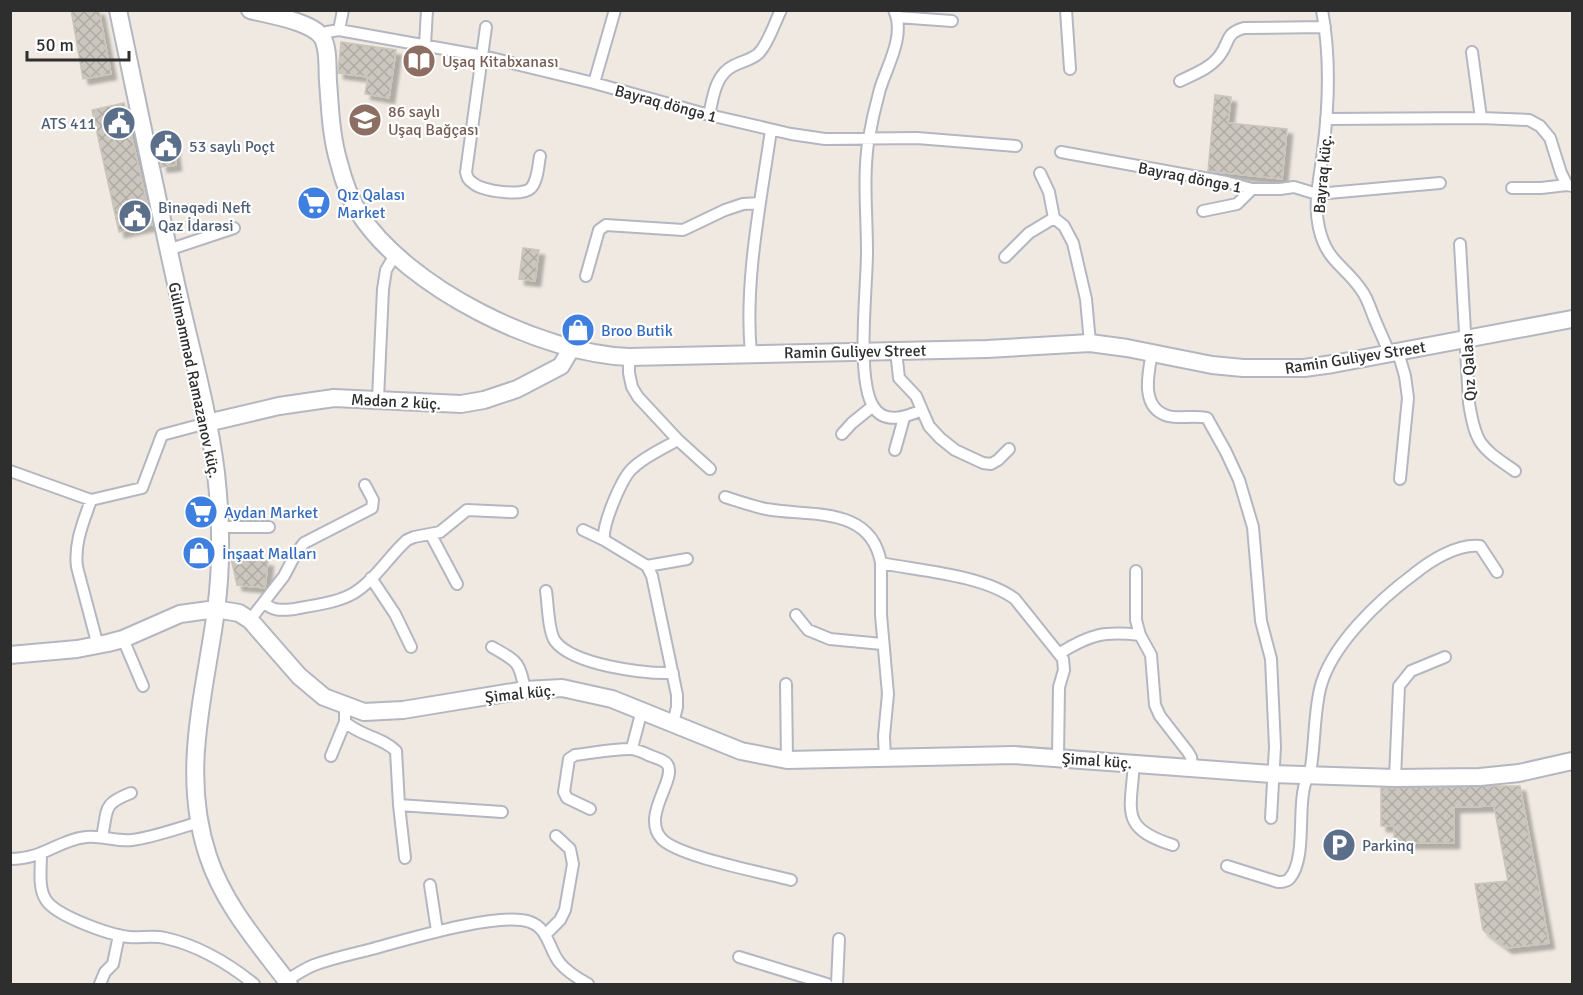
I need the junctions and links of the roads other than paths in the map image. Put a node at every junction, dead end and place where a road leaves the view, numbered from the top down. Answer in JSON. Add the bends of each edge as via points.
{"nodes":[{"id":1,"x":118,"y":10,"type":"edge"},
{"id":2,"x":343,"y":10,"type":"edge"},
{"id":3,"x":427,"y":10,"type":"edge"},
{"id":4,"x":615,"y":10,"type":"edge"},
{"id":5,"x":781,"y":10,"type":"edge"},
{"id":6,"x":1066,"y":10,"type":"edge"},
{"id":7,"x":1322,"y":10,"type":"edge"},
{"id":8,"x":256,"y":11,"type":"edge"},
{"id":9,"x":896,"y":14,"type":"edge"},
{"id":10,"x":952,"y":21,"type":"dead end"},
{"id":11,"x":486,"y":27,"type":"dead end"},
{"id":12,"x":1325,"y":27,"type":"junction"},
{"id":13,"x":339,"y":30,"type":"junction"},
{"id":14,"x":321,"y":35,"type":"junction"},
{"id":15,"x":425,"y":45,"type":"junction"},
{"id":16,"x":1472,"y":52,"type":"dead end"},
{"id":17,"x":483,"y":56,"type":"junction"},
{"id":18,"x":1071,"y":69,"type":"dead end"},
{"id":19,"x":1180,"y":81,"type":"dead end"},
{"id":20,"x":594,"y":83,"type":"junction"},
{"id":21,"x":709,"y":115,"type":"junction"},
{"id":22,"x":1481,"y":118,"type":"junction"},
{"id":23,"x":1326,"y":119,"type":"junction"},
{"id":24,"x":771,"y":130,"type":"junction"},
{"id":25,"x":869,"y":140,"type":"junction"},
{"id":26,"x":1016,"y":146,"type":"dead end"},
{"id":27,"x":1061,"y":152,"type":"dead end"},
{"id":28,"x":540,"y":156,"type":"dead end"},
{"id":29,"x":1040,"y":173,"type":"dead end"},
{"id":30,"x":1440,"y":183,"type":"dead end"},
{"id":31,"x":1570,"y":185,"type":"edge"},
{"id":32,"x":1512,"y":188,"type":"dead end"},
{"id":33,"x":1251,"y":189,"type":"junction"},
{"id":34,"x":1317,"y":194,"type":"junction"},
{"id":35,"x":760,"y":203,"type":"junction"},
{"id":36,"x":1203,"y":212,"type":"dead end"},
{"id":37,"x":1054,"y":218,"type":"junction"},
{"id":38,"x":234,"y":228,"type":"dead end"},
{"id":39,"x":1460,"y":244,"type":"dead end"},
{"id":40,"x":168,"y":250,"type":"junction"},
{"id":41,"x":395,"y":255,"type":"junction"},
{"id":42,"x":1005,"y":257,"type":"dead end"},
{"id":43,"x":586,"y":276,"type":"dead end"},
{"id":44,"x":1572,"y":319,"type":"edge"},
{"id":45,"x":1467,"y":339,"type":"junction"},
{"id":46,"x":1090,"y":343,"type":"junction"},
{"id":47,"x":571,"y":349,"type":"junction"},
{"id":48,"x":864,"y":351,"type":"junction"},
{"id":49,"x":896,"y":351,"type":"junction"},
{"id":50,"x":751,"y":353,"type":"junction"},
{"id":51,"x":1152,"y":353,"type":"junction"},
{"id":52,"x":1394,"y":353,"type":"junction"},
{"id":53,"x":629,"y":357,"type":"junction"},
{"id":54,"x":378,"y":399,"type":"junction"},
{"id":55,"x":873,"y":406,"type":"junction"},
{"id":56,"x":922,"y":410,"type":"junction"},
{"id":57,"x":904,"y":418,"type":"junction"},
{"id":58,"x":207,"y":423,"type":"junction"},
{"id":59,"x":842,"y":434,"type":"dead end"},
{"id":60,"x":678,"y":440,"type":"junction"},
{"id":61,"x":1009,"y":449,"type":"dead end"},
{"id":62,"x":895,"y":450,"type":"dead end"},
{"id":63,"x":710,"y":469,"type":"dead end"},
{"id":64,"x":10,"y":471,"type":"edge"},
{"id":65,"x":1515,"y":471,"type":"dead end"},
{"id":66,"x":1400,"y":479,"type":"dead end"},
{"id":67,"x":365,"y":485,"type":"dead end"},
{"id":68,"x":725,"y":497,"type":"dead end"},
{"id":69,"x":91,"y":500,"type":"junction"},
{"id":70,"x":512,"y":512,"type":"dead end"},
{"id":71,"x":220,"y":527,"type":"junction"},
{"id":72,"x":269,"y":527,"type":"dead end"},
{"id":73,"x":583,"y":530,"type":"dead end"},
{"id":74,"x":431,"y":535,"type":"junction"},
{"id":75,"x":604,"y":540,"type":"junction"},
{"id":76,"x":687,"y":559,"type":"dead end"},
{"id":77,"x":881,"y":564,"type":"junction"},
{"id":78,"x":646,"y":566,"type":"junction"},
{"id":79,"x":1136,"y":571,"type":"dead end"},
{"id":80,"x":1497,"y":572,"type":"dead end"},
{"id":81,"x":371,"y":578,"type":"junction"},
{"id":82,"x":457,"y":584,"type":"dead end"},
{"id":83,"x":546,"y":591,"type":"dead end"},
{"id":84,"x":264,"y":603,"type":"junction"},
{"id":85,"x":216,"y":609,"type":"junction"},
{"id":86,"x":796,"y":615,"type":"dead end"},
{"id":87,"x":250,"y":620,"type":"junction"},
{"id":88,"x":1140,"y":635,"type":"junction"},
{"id":89,"x":123,"y":639,"type":"junction"},
{"id":90,"x":882,"y":644,"type":"junction"},
{"id":91,"x":98,"y":646,"type":"junction"},
{"id":92,"x":411,"y":647,"type":"dead end"},
{"id":93,"x":492,"y":647,"type":"dead end"},
{"id":94,"x":1060,"y":653,"type":"junction"},
{"id":95,"x":10,"y":655,"type":"edge"},
{"id":96,"x":1445,"y":657,"type":"dead end"},
{"id":97,"x":673,"y":673,"type":"junction"},
{"id":98,"x":786,"y":684,"type":"dead end"},
{"id":99,"x":143,"y":686,"type":"dead end"},
{"id":100,"x":525,"y":690,"type":"junction"},
{"id":101,"x":642,"y":710,"type":"junction"},
{"id":102,"x":345,"y":714,"type":"junction"},
{"id":103,"x":673,"y":723,"type":"junction"},
{"id":104,"x":632,"y":748,"type":"junction"},
{"id":105,"x":331,"y":756,"type":"dead end"},
{"id":106,"x":1058,"y":757,"type":"junction"},
{"id":107,"x":885,"y":759,"type":"junction"},
{"id":108,"x":787,"y":760,"type":"junction"},
{"id":109,"x":1572,"y":761,"type":"edge"},
{"id":110,"x":1134,"y":763,"type":"junction"},
{"id":111,"x":1192,"y":768,"type":"junction"},
{"id":112,"x":1272,"y":774,"type":"junction"},
{"id":113,"x":1309,"y":775,"type":"junction"},
{"id":114,"x":1395,"y":778,"type":"junction"},
{"id":115,"x":131,"y":793,"type":"dead end"},
{"id":116,"x":399,"y":805,"type":"junction"},
{"id":117,"x":590,"y":808,"type":"dead end"},
{"id":118,"x":502,"y":812,"type":"dead end"},
{"id":119,"x":1271,"y":818,"type":"dead end"},
{"id":120,"x":200,"y":822,"type":"junction"},
{"id":121,"x":556,"y":836,"type":"dead end"},
{"id":122,"x":102,"y":837,"type":"junction"},
{"id":123,"x":1173,"y":845,"type":"dead end"},
{"id":124,"x":41,"y":855,"type":"junction"},
{"id":125,"x":405,"y":858,"type":"dead end"},
{"id":126,"x":10,"y":859,"type":"edge"},
{"id":127,"x":1227,"y":866,"type":"dead end"},
{"id":128,"x":791,"y":880,"type":"dead end"},
{"id":129,"x":430,"y":885,"type":"dead end"},
{"id":130,"x":437,"y":931,"type":"junction"},
{"id":131,"x":119,"y":935,"type":"junction"},
{"id":132,"x":545,"y":935,"type":"junction"},
{"id":133,"x":839,"y":939,"type":"dead end"},
{"id":134,"x":739,"y":957,"type":"dead end"},
{"id":135,"x":288,"y":982,"type":"edge"},
{"id":136,"x":100,"y":984,"type":"edge"},
{"id":137,"x":254,"y":984,"type":"edge"},
{"id":138,"x":588,"y":984,"type":"edge"},
{"id":139,"x":827,"y":984,"type":"edge"},
{"id":140,"x":837,"y":984,"type":"edge"}],
"edges":[{"from":1,"to":40,"type":"street","name":"Gülməmməd Ramazanov küç."},
{"from":2,"to":13,"type":"street"},
{"from":3,"to":15,"type":"street"},
{"from":4,"to":20,"type":"street"},
{"from":5,"to":21,"type":"street","via":[[760,52],[722,74]]},
{"from":6,"to":18,"type":"street"},
{"from":7,"to":12,"type":"street","name":"Bayraq küç."},
{"from":8,"to":14,"type":"street","via":[[307,25]]},
{"from":9,"to":10,"type":"street"},
{"from":9,"to":25,"type":"street","via":[[895,46]]},
{"from":11,"to":17,"type":"street"},
{"from":12,"to":19,"type":"street","via":[[1235,30],[1221,55]]},
{"from":12,"to":23,"type":"street","name":"Bayraq küç.","via":[[1329,77]]},
{"from":13,"to":14,"type":"street","name":"Bayraq döngə 1"},
{"from":13,"to":15,"type":"street","name":"Bayraq döngə 1"},
{"from":14,"to":41,"type":"street","name":"Ramin Guliyev Street","via":[[338,161],[347,189],[358,212]]},
{"from":15,"to":17,"type":"street","name":"Bayraq döngə 1"},
{"from":16,"to":22,"type":"street"},
{"from":17,"to":20,"type":"street","name":"Bayraq döngə 1"},
{"from":17,"to":28,"type":"street","via":[[468,179],[487,190],[523,193],[536,180]]},
{"from":20,"to":21,"type":"street","name":"Bayraq döngə 1"},
{"from":21,"to":24,"type":"street","name":"Bayraq döngə 1"},
{"from":22,"to":23,"type":"street"},
{"from":22,"to":31,"type":"street","via":[[1529,120],[1540,126],[1550,138],[1561,173]]},
{"from":23,"to":34,"type":"street","name":"Bayraq küç."},
{"from":24,"to":25,"type":"street","name":"Bayraq döngə 1","via":[[825,139]]},
{"from":24,"to":35,"type":"street"},
{"from":25,"to":26,"type":"street","name":"Bayraq döngə 1","via":[[917,138]]},
{"from":25,"to":48,"type":"street"},
{"from":27,"to":33,"type":"street","name":"Bayraq döngə 1"},
{"from":29,"to":37,"type":"street"},
{"from":30,"to":34,"type":"street","name":"Bayraq döngə 1"},
{"from":31,"to":32,"type":"street"},
{"from":33,"to":34,"type":"street","name":"Bayraq döngə 1","via":[[1294,187]]},
{"from":33,"to":36,"type":"street","via":[[1237,204]]},
{"from":34,"to":52,"type":"street","name":"Bayraq küç.","via":[[1318,226],[1328,254],[1363,291],[1376,324]]},
{"from":35,"to":43,"type":"street","via":[[742,204],[682,230],[606,225],[599,230]]},
{"from":35,"to":50,"type":"street","via":[[748,309]]},
{"from":37,"to":42,"type":"street","via":[[1029,233]]},
{"from":37,"to":46,"type":"street","via":[[1064,226],[1073,243],[1086,299]]},
{"from":38,"to":40,"type":"street"},
{"from":39,"to":45,"type":"street","name":"Qız Qalası"},
{"from":40,"to":58,"type":"street","name":"Gülməmməd Ramazanov küç."},
{"from":41,"to":47,"type":"street","name":"Ramin Guliyev Street","via":[[481,313]]},
{"from":41,"to":54,"type":"street","via":[[383,289]]},
{"from":44,"to":45,"type":"street","name":"Ramin Guliyev Street"},
{"from":45,"to":52,"type":"street","name":"Ramin Guliyev Street"},
{"from":45,"to":65,"type":"street","name":"Qız Qalası","via":[[1469,403],[1478,440]]},
{"from":46,"to":49,"type":"street","name":"Ramin Guliyev Street"},
{"from":46,"to":51,"type":"street","name":"Ramin Guliyev Street"},
{"from":47,"to":53,"type":"street","name":"Ramin Guliyev Street"},
{"from":47,"to":54,"type":"street","name":"Mədən 2 küç.","via":[[561,366],[517,389],[484,400],[461,404]]},
{"from":48,"to":49,"type":"street","name":"Ramin Guliyev Street"},
{"from":48,"to":50,"type":"street","name":"Ramin Guliyev Street"},
{"from":48,"to":55,"type":"street","via":[[864,378]]},
{"from":49,"to":56,"type":"street","via":[[899,378],[916,396]]},
{"from":50,"to":53,"type":"street","name":"Ramin Guliyev Street"},
{"from":51,"to":52,"type":"street","name":"Ramin Guliyev Street","via":[[1212,364],[1274,369]]},
{"from":51,"to":112,"type":"street","via":[[1148,391],[1151,402],[1167,416],[1207,418],[1226,452],[1249,509],[1261,621],[1271,658],[1275,714]]},
{"from":52,"to":66,"type":"street","name":"Bayraq küç.","via":[[1405,376],[1408,398]]},
{"from":53,"to":60,"type":"street","via":[[632,387]]},
{"from":54,"to":58,"type":"street","name":"Mədən 2 küç.","via":[[334,398]]},
{"from":55,"to":57,"type":"street","via":[[881,414]]},
{"from":55,"to":59,"type":"street"},
{"from":56,"to":57,"type":"street"},
{"from":56,"to":61,"type":"street","via":[[940,438],[972,459],[991,464]]},
{"from":57,"to":62,"type":"street"},
{"from":58,"to":69,"type":"street","via":[[162,435],[142,488]]},
{"from":58,"to":71,"type":"street","name":"Gülməmməd Ramazanov küç."},
{"from":60,"to":63,"type":"street"},
{"from":60,"to":75,"type":"street","via":[[633,467],[606,523]]},
{"from":64,"to":69,"type":"street"},
{"from":67,"to":84,"type":"street","via":[[373,500],[372,508],[304,543]]},
{"from":68,"to":77,"type":"street","via":[[765,508],[854,522],[864,529],[880,555]]},
{"from":69,"to":91,"type":"street","via":[[76,541],[76,557]]},
{"from":70,"to":74,"type":"street","via":[[467,510]]},
{"from":71,"to":72,"type":"street"},
{"from":71,"to":85,"type":"street","name":"Gülməmməd Ramazanov küç."},
{"from":73,"to":75,"type":"street"},
{"from":74,"to":81,"type":"street","via":[[408,540]]},
{"from":74,"to":82,"type":"street"},
{"from":75,"to":78,"type":"street"},
{"from":76,"to":78,"type":"street"},
{"from":77,"to":90,"type":"street"},
{"from":77,"to":94,"type":"street","via":[[974,581],[1005,592]]},
{"from":78,"to":97,"type":"street","via":[[652,576]]},
{"from":79,"to":88,"type":"street","via":[[1135,609]]},
{"from":80,"to":113,"type":"street","via":[[1480,546],[1453,551],[1398,586],[1367,617],[1327,668],[1317,704]]},
{"from":81,"to":84,"type":"street","via":[[352,594],[320,604],[286,610]]},
{"from":81,"to":92,"type":"street"},
{"from":83,"to":97,"type":"street","via":[[552,635],[563,648],[620,668]]},
{"from":84,"to":87,"type":"street"},
{"from":85,"to":87,"type":"street","name":"Şimal küç."},
{"from":85,"to":89,"type":"street","via":[[180,614]]},
{"from":85,"to":120,"type":"street","name":"Gülməmməd Ramazanov küç.","via":[[194,758]]},
{"from":86,"to":90,"type":"street","via":[[808,630],[830,639]]},
{"from":87,"to":102,"type":"street","name":"Şimal küç.","via":[[299,676]]},
{"from":88,"to":94,"type":"street","via":[[1097,634]]},
{"from":88,"to":111,"type":"street","via":[[1151,655],[1155,705],[1191,757]]},
{"from":89,"to":91,"type":"street"},
{"from":89,"to":99,"type":"street"},
{"from":90,"to":107,"type":"street","via":[[888,694]]},
{"from":91,"to":95,"type":"street"},
{"from":93,"to":100,"type":"street","via":[[520,667]]},
{"from":94,"to":106,"type":"street","via":[[1064,670],[1059,687]]},
{"from":96,"to":114,"type":"street","via":[[1411,671],[1400,686]]},
{"from":97,"to":103,"type":"street","via":[[677,707]]},
{"from":98,"to":108,"type":"street"},
{"from":100,"to":101,"type":"street","name":"Şimal küç.","via":[[562,688]]},
{"from":100,"to":102,"type":"street","name":"Şimal küç."},
{"from":101,"to":103,"type":"street","name":"Şimal küç."},
{"from":101,"to":104,"type":"street"},
{"from":102,"to":105,"type":"street"},
{"from":102,"to":116,"type":"street","via":[[352,729],[396,751]]},
{"from":103,"to":108,"type":"street","name":"Şimal küç.","via":[[741,751]]},
{"from":104,"to":117,"type":"street","via":[[569,759],[564,792],[567,798]]},
{"from":104,"to":128,"type":"street","via":[[668,765],[670,772],[655,816],[662,840],[711,860]]},
{"from":106,"to":107,"type":"street","name":"Şimal küç."},
{"from":106,"to":110,"type":"street","name":"Şimal küç."},
{"from":107,"to":108,"type":"street","name":"Şimal küç."},
{"from":109,"to":114,"type":"street","name":"Şimal küç.","via":[[1480,777]]},
{"from":110,"to":111,"type":"street","name":"Şimal küç."},
{"from":110,"to":123,"type":"street","via":[[1133,820],[1153,839]]},
{"from":111,"to":112,"type":"street","name":"Şimal küç."},
{"from":112,"to":113,"type":"street","name":"Şimal küç."},
{"from":112,"to":119,"type":"street"},
{"from":113,"to":114,"type":"street","name":"Şimal küç."},
{"from":113,"to":127,"type":"street","via":[[1301,806],[1299,853],[1290,878],[1278,882]]},
{"from":115,"to":122,"type":"street","via":[[109,805]]},
{"from":116,"to":118,"type":"street"},
{"from":116,"to":125,"type":"street"},
{"from":120,"to":122,"type":"street","via":[[131,840]]},
{"from":120,"to":135,"type":"street","name":"Gülməmməd Ramazanov küç.","via":[[208,857],[225,894],[245,928]]},
{"from":121,"to":132,"type":"street","via":[[570,849],[573,864],[565,910]]},
{"from":122,"to":124,"type":"street","via":[[74,839]]},
{"from":124,"to":126,"type":"street"},
{"from":124,"to":131,"type":"street","via":[[46,902],[72,918]]},
{"from":129,"to":130,"type":"street"},
{"from":130,"to":132,"type":"street","name":"Gülməmməd Ramazanov küç.","via":[[515,920],[529,921]]},
{"from":130,"to":135,"type":"street","name":"Gülməmməd Ramazanov küç.","via":[[314,965]]},
{"from":131,"to":136,"type":"street","via":[[113,964]]},
{"from":131,"to":137,"type":"street","via":[[182,943],[237,970]]},
{"from":132,"to":138,"type":"street","via":[[558,960]]},
{"from":133,"to":140,"type":"street"},
{"from":134,"to":139,"type":"street"}]}
